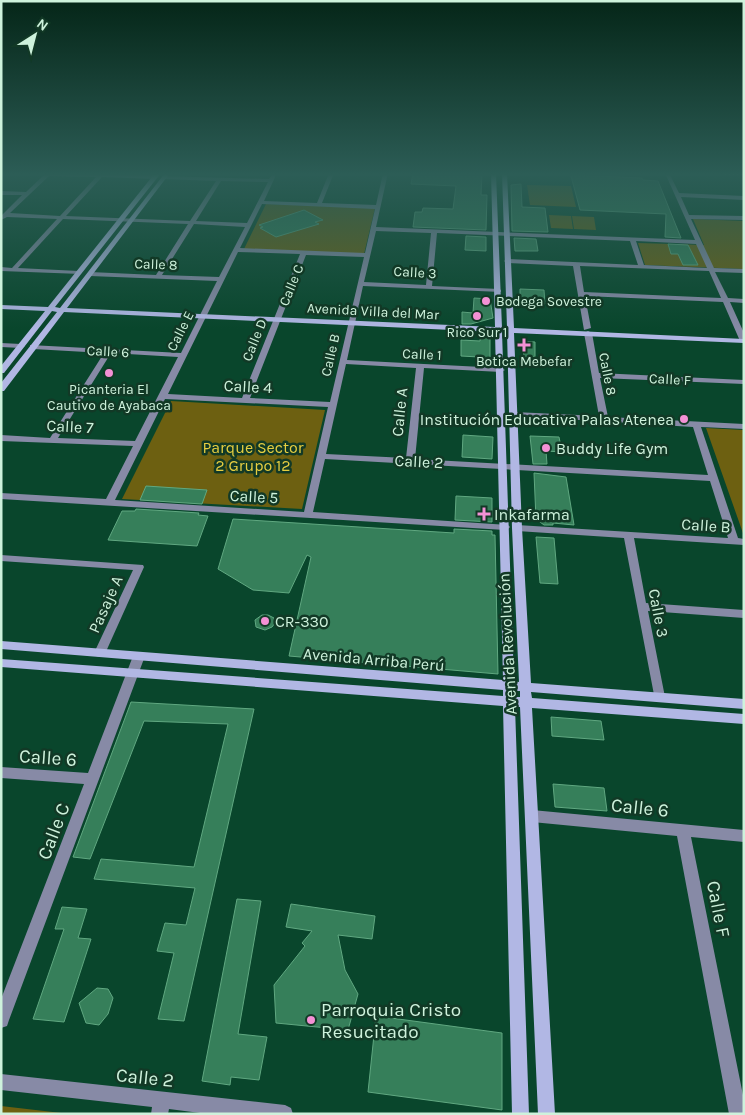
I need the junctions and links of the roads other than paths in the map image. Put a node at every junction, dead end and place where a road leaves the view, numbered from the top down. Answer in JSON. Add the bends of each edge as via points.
{"nodes":[{"id":1,"x":55,"y":225,"type":"edge"},
{"id":2,"x":121,"y":225,"type":"edge"},
{"id":3,"x":123,"y":225,"type":"edge"},
{"id":4,"x":190,"y":225,"type":"edge"},
{"id":5,"x":249,"y":225,"type":"edge"},
{"id":6,"x":374,"y":225,"type":"edge"},
{"id":7,"x":500,"y":225,"type":"edge"},
{"id":8,"x":502,"y":225,"type":"edge"},
{"id":9,"x":691,"y":225,"type":"edge"},
{"id":10,"x":373,"y":229,"type":"junction"},
{"id":11,"x":434,"y":232,"type":"junction"},
{"id":12,"x":501,"y":235,"type":"junction"},
{"id":13,"x":633,"y":240,"type":"junction"},
{"id":14,"x":698,"y":242,"type":"junction"},
{"id":15,"x":236,"y":250,"type":"junction"},
{"id":16,"x":304,"y":253,"type":"junction"},
{"id":17,"x":367,"y":256,"type":"junction"},
{"id":18,"x":507,"y":261,"type":"junction"},
{"id":19,"x":576,"y":264,"type":"junction"},
{"id":20,"x":642,"y":267,"type":"junction"},
{"id":21,"x":1,"y":270,"type":"edge"},
{"id":22,"x":13,"y":270,"type":"junction"},
{"id":23,"x":711,"y":270,"type":"junction"},
{"id":24,"x":744,"y":271,"type":"edge"},
{"id":25,"x":79,"y":272,"type":"junction"},
{"id":26,"x":90,"y":274,"type":"junction"},
{"id":27,"x":158,"y":276,"type":"junction"},
{"id":28,"x":222,"y":279,"type":"junction"},
{"id":29,"x":361,"y":284,"type":"junction"},
{"id":30,"x":429,"y":287,"type":"junction"},
{"id":31,"x":499,"y":291,"type":"junction"},
{"id":32,"x":581,"y":294,"type":"junction"},
{"id":33,"x":725,"y":300,"type":"junction"},
{"id":34,"x":744,"y":301,"type":"edge"},
{"id":35,"x":1,"y":302,"type":"edge"},
{"id":36,"x":1,"y":306,"type":"edge"},
{"id":37,"x":52,"y":306,"type":"junction"},
{"id":38,"x":65,"y":307,"type":"junction"},
{"id":39,"x":204,"y":314,"type":"junction"},
{"id":40,"x":278,"y":317,"type":"junction"},
{"id":41,"x":352,"y":320,"type":"junction"},
{"id":42,"x":505,"y":327,"type":"junction"},
{"id":43,"x":588,"y":331,"type":"junction"},
{"id":44,"x":743,"y":338,"type":"edge"},
{"id":45,"x":1,"y":345,"type":"edge"},
{"id":46,"x":21,"y":346,"type":"junction"},
{"id":47,"x":33,"y":348,"type":"junction"},
{"id":48,"x":109,"y":351,"type":"junction"},
{"id":49,"x":184,"y":355,"type":"junction"},
{"id":50,"x":343,"y":362,"type":"junction"},
{"id":51,"x":420,"y":366,"type":"junction"},
{"id":52,"x":501,"y":370,"type":"junction"},
{"id":53,"x":1,"y":371,"type":"edge"},
{"id":54,"x":596,"y":375,"type":"junction"},
{"id":55,"x":744,"y":382,"type":"edge"},
{"id":56,"x":1,"y":389,"type":"edge"},
{"id":57,"x":162,"y":396,"type":"junction"},
{"id":58,"x":245,"y":401,"type":"junction"},
{"id":59,"x":333,"y":406,"type":"junction"},
{"id":60,"x":514,"y":414,"type":"junction"},
{"id":61,"x":604,"y":419,"type":"junction"},
{"id":62,"x":696,"y":424,"type":"junction"},
{"id":63,"x":744,"y":427,"type":"edge"},
{"id":64,"x":1,"y":438,"type":"edge"},
{"id":65,"x":52,"y":440,"type":"junction"},
{"id":66,"x":138,"y":444,"type":"junction"},
{"id":67,"x":321,"y":456,"type":"junction"},
{"id":68,"x":410,"y":461,"type":"junction"},
{"id":69,"x":503,"y":466,"type":"junction"},
{"id":70,"x":516,"y":467,"type":"junction"},
{"id":71,"x":714,"y":478,"type":"junction"},
{"id":72,"x":1,"y":496,"type":"edge"},
{"id":73,"x":109,"y":502,"type":"junction"},
{"id":74,"x":308,"y":514,"type":"junction"},
{"id":75,"x":505,"y":527,"type":"junction"},
{"id":76,"x":517,"y":528,"type":"junction"},
{"id":77,"x":628,"y":535,"type":"junction"},
{"id":78,"x":739,"y":542,"type":"edge"},
{"id":79,"x":1,"y":558,"type":"edge"},
{"id":80,"x":642,"y":607,"type":"junction"},
{"id":81,"x":744,"y":614,"type":"edge"},
{"id":82,"x":1,"y":645,"type":"edge"},
{"id":83,"x":100,"y":653,"type":"junction"},
{"id":84,"x":139,"y":656,"type":"junction"},
{"id":85,"x":1,"y":663,"type":"edge"},
{"id":86,"x":132,"y":673,"type":"junction"},
{"id":87,"x":509,"y":687,"type":"junction"},
{"id":88,"x":526,"y":688,"type":"junction"},
{"id":89,"x":659,"y":697,"type":"junction"},
{"id":90,"x":510,"y":702,"type":"junction"},
{"id":91,"x":527,"y":703,"type":"junction"},
{"id":92,"x":744,"y":704,"type":"edge"},
{"id":93,"x":744,"y":719,"type":"edge"},
{"id":94,"x":1,"y":772,"type":"edge"},
{"id":95,"x":92,"y":779,"type":"junction"},
{"id":96,"x":532,"y":816,"type":"junction"},
{"id":97,"x":684,"y":831,"type":"junction"},
{"id":98,"x":744,"y":836,"type":"edge"},
{"id":99,"x":1,"y":1020,"type":"edge"},
{"id":100,"x":1,"y":1082,"type":"edge"},
{"id":101,"x":161,"y":1107,"type":"edge"},
{"id":102,"x":284,"y":1114,"type":"edge"},
{"id":103,"x":521,"y":1114,"type":"edge"},
{"id":104,"x":548,"y":1114,"type":"edge"},
{"id":105,"x":738,"y":1114,"type":"edge"}],
"edges":[{"from":1,"to":22,"type":"street"},
{"from":2,"to":25,"type":"street"},
{"from":3,"to":26,"type":"street"},
{"from":4,"to":27,"type":"street"},
{"from":5,"to":15,"type":"street","name":"Calle E"},
{"from":6,"to":10,"type":"street","name":"Calle B"},
{"from":7,"to":12,"type":"street","name":"Avenida Revolución"},
{"from":8,"to":12,"type":"street","name":"Avenida Revolución"},
{"from":9,"to":14,"type":"street"},
{"from":10,"to":11,"type":"street"},
{"from":10,"to":17,"type":"street","name":"Calle B"},
{"from":11,"to":12,"type":"street"},
{"from":11,"to":30,"type":"street"},
{"from":12,"to":13,"type":"street"},
{"from":12,"to":18,"type":"street","name":"Avenida Revolución"},
{"from":12,"to":31,"type":"street","name":"Avenida Revolución"},
{"from":13,"to":14,"type":"street"},
{"from":13,"to":20,"type":"street"},
{"from":14,"to":23,"type":"street"},
{"from":15,"to":16,"type":"street"},
{"from":15,"to":28,"type":"street","name":"Calle E"},
{"from":16,"to":17,"type":"street"},
{"from":16,"to":40,"type":"street","name":"Calle C"},
{"from":17,"to":29,"type":"street","name":"Calle B"},
{"from":18,"to":19,"type":"street"},
{"from":18,"to":42,"type":"street","name":"Avenida Revolución"},
{"from":19,"to":20,"type":"street"},
{"from":19,"to":32,"type":"street"},
{"from":20,"to":23,"type":"street"},
{"from":21,"to":22,"type":"street"},
{"from":22,"to":25,"type":"street"},
{"from":23,"to":24,"type":"street"},
{"from":23,"to":33,"type":"street"},
{"from":25,"to":37,"type":"street"},
{"from":26,"to":27,"type":"street","name":"Calle 8"},
{"from":26,"to":38,"type":"street"},
{"from":27,"to":28,"type":"street","name":"Calle 8"},
{"from":28,"to":39,"type":"street","name":"Calle E"},
{"from":29,"to":30,"type":"street","name":"Calle 3"},
{"from":29,"to":41,"type":"street","name":"Calle B"},
{"from":30,"to":31,"type":"street","name":"Calle 3"},
{"from":31,"to":42,"type":"street","name":"Avenida Revolución"},
{"from":32,"to":33,"type":"street"},
{"from":32,"to":43,"type":"street"},
{"from":33,"to":34,"type":"street"},
{"from":33,"to":44,"type":"street"},
{"from":35,"to":37,"type":"street","name":"Avenida Villa del Mar"},
{"from":36,"to":37,"type":"street","name":"Avenida Villa del Mar"},
{"from":37,"to":38,"type":"street","name":"Avenida Villa del Mar"},
{"from":37,"to":46,"type":"street"},
{"from":38,"to":39,"type":"street","name":"Avenida Villa del Mar"},
{"from":38,"to":47,"type":"street"},
{"from":39,"to":40,"type":"street","name":"Avenida Villa del Mar"},
{"from":39,"to":49,"type":"street","name":"Calle E"},
{"from":40,"to":41,"type":"street","name":"Avenida Villa del Mar"},
{"from":40,"to":58,"type":"street","name":"Calle D"},
{"from":41,"to":42,"type":"street","name":"Avenida Villa del Mar"},
{"from":41,"to":50,"type":"street","name":"Calle B"},
{"from":42,"to":43,"type":"street","name":"Avenida Villa del Mar"},
{"from":42,"to":52,"type":"street","name":"Avenida Revolución"},
{"from":42,"to":60,"type":"street","name":"Avenida Revolución"},
{"from":43,"to":44,"type":"street","name":"Avenida Villa del Mar"},
{"from":43,"to":54,"type":"street","name":"Calle 8"},
{"from":45,"to":46,"type":"street"},
{"from":46,"to":53,"type":"street"},
{"from":47,"to":48,"type":"street","name":"Calle 6"},
{"from":47,"to":56,"type":"street"},
{"from":48,"to":49,"type":"street","name":"Calle 6"},
{"from":48,"to":65,"type":"street"},
{"from":49,"to":57,"type":"street","name":"Calle E"},
{"from":50,"to":51,"type":"street","name":"Calle 1"},
{"from":50,"to":59,"type":"street","name":"Calle B"},
{"from":51,"to":52,"type":"street","name":"Calle 1"},
{"from":51,"to":68,"type":"street","name":"Calle A"},
{"from":52,"to":69,"type":"street","name":"Avenida Revolución"},
{"from":54,"to":55,"type":"street","name":"Calle F"},
{"from":54,"to":61,"type":"street","name":"Calle 8"},
{"from":57,"to":58,"type":"street","name":"Calle 4"},
{"from":57,"to":66,"type":"street","name":"Calle E"},
{"from":58,"to":59,"type":"street","name":"Calle 4"},
{"from":59,"to":67,"type":"street","name":"Calle B"},
{"from":60,"to":61,"type":"street"},
{"from":60,"to":70,"type":"street","name":"Avenida Revolución"},
{"from":61,"to":62,"type":"street"},
{"from":62,"to":63,"type":"street"},
{"from":62,"to":71,"type":"street"},
{"from":64,"to":65,"type":"street","name":"Calle 7"},
{"from":65,"to":66,"type":"street","name":"Calle 7"},
{"from":66,"to":73,"type":"street","name":"Calle E"},
{"from":67,"to":68,"type":"street","name":"Calle 2"},
{"from":67,"to":74,"type":"street","name":"Calle B"},
{"from":68,"to":69,"type":"street","name":"Calle 2"},
{"from":69,"to":70,"type":"street","name":"Calle 2"},
{"from":69,"to":75,"type":"street","name":"Avenida Revolución"},
{"from":70,"to":71,"type":"street"},
{"from":70,"to":76,"type":"street","name":"Avenida Revolución"},
{"from":71,"to":78,"type":"street"},
{"from":72,"to":73,"type":"street","name":"Calle 5"},
{"from":73,"to":74,"type":"street","name":"Calle 5"},
{"from":74,"to":75,"type":"street","name":"Calle 5"},
{"from":75,"to":87,"type":"street","name":"Avenida Revolución"},
{"from":76,"to":77,"type":"street","name":"Calle B"},
{"from":76,"to":88,"type":"street","name":"Avenida Revolución"},
{"from":77,"to":78,"type":"street","name":"Calle B"},
{"from":77,"to":80,"type":"street","name":"Calle 3"},
{"from":79,"to":83,"type":"street","name":"Pasaje A","via":[[139,567]]},
{"from":80,"to":81,"type":"street"},
{"from":80,"to":89,"type":"street","name":"Calle 3"},
{"from":82,"to":83,"type":"street","name":"Avenida Arriba Perú"},
{"from":83,"to":84,"type":"street","name":"Avenida Arriba Perú"},
{"from":84,"to":86,"type":"street","name":"Calle C"},
{"from":84,"to":87,"type":"street","name":"Avenida Arriba Perú"},
{"from":85,"to":86,"type":"street","name":"Avenida Arriba Perú"},
{"from":86,"to":90,"type":"street","name":"Avenida Arriba Perú"},
{"from":86,"to":95,"type":"street","name":"Calle C"},
{"from":87,"to":88,"type":"street","name":"Avenida Arriba Perú"},
{"from":87,"to":90,"type":"street","name":"Avenida Revolución"},
{"from":88,"to":89,"type":"street","name":"Avenida Arriba Perú"},
{"from":88,"to":91,"type":"street","name":"Avenida Revolución"},
{"from":89,"to":92,"type":"street","name":"Avenida Arriba Perú"},
{"from":90,"to":91,"type":"street","name":"Avenida Arriba Perú"},
{"from":90,"to":103,"type":"street","name":"Avenida Revolución"},
{"from":91,"to":93,"type":"street","name":"Avenida Arriba Perú"},
{"from":91,"to":96,"type":"street","name":"Avenida Revolución"},
{"from":94,"to":95,"type":"street","name":"Calle 6"},
{"from":95,"to":99,"type":"street","name":"Calle C"},
{"from":96,"to":97,"type":"street","name":"Calle 6"},
{"from":96,"to":104,"type":"street","name":"Avenida Revolución"},
{"from":97,"to":98,"type":"street","name":"Calle 6"},
{"from":97,"to":105,"type":"street","name":"Calle F"},
{"from":100,"to":101,"type":"street","name":"Calle 2"},
{"from":101,"to":102,"type":"street","name":"Calle 2"}]}
